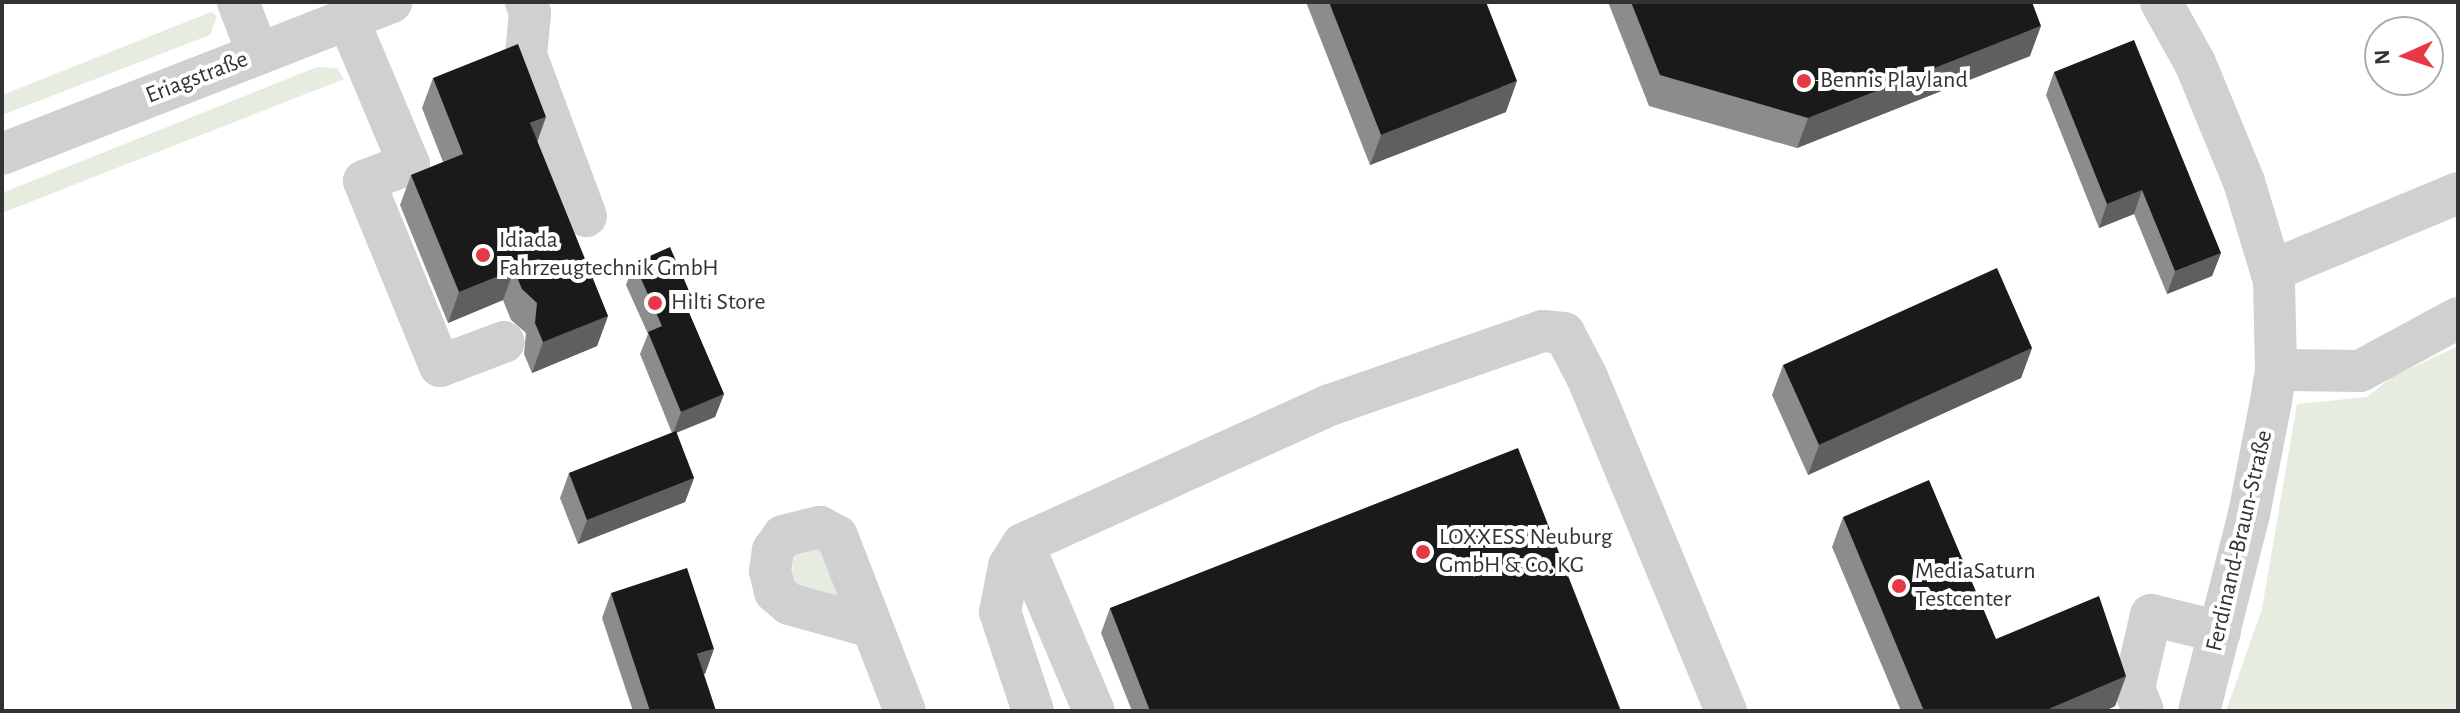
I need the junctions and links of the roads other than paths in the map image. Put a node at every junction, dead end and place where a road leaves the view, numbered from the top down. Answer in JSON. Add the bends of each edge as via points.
{"nodes":[{"id":1,"x":238,"y":2,"type":"edge"},
{"id":2,"x":391,"y":2,"type":"edge"},
{"id":3,"x":526,"y":2,"type":"edge"},
{"id":4,"x":2161,"y":2,"type":"edge"},
{"id":5,"x":348,"y":19,"type":"junction"},
{"id":6,"x":258,"y":54,"type":"junction"},
{"id":7,"x":2,"y":154,"type":"edge"},
{"id":8,"x":2458,"y":193,"type":"edge"},
{"id":9,"x":586,"y":216,"type":"dead end"},
{"id":10,"x":2271,"y":271,"type":"junction"},
{"id":11,"x":2458,"y":318,"type":"edge"},
{"id":12,"x":504,"y":342,"type":"dead end"},
{"id":13,"x":2276,"y":370,"type":"junction"},
{"id":14,"x":1023,"y":544,"type":"junction"},
{"id":15,"x":872,"y":627,"type":"dead end"},
{"id":16,"x":2220,"y":632,"type":"junction"},
{"id":17,"x":905,"y":711,"type":"edge"},
{"id":18,"x":1033,"y":711,"type":"edge"},
{"id":19,"x":1094,"y":711,"type":"edge"},
{"id":20,"x":1726,"y":711,"type":"edge"},
{"id":21,"x":2143,"y":711,"type":"edge"},
{"id":22,"x":2199,"y":711,"type":"edge"}],
"edges":[{"from":1,"to":6,"type":"street"},
{"from":2,"to":5,"type":"street","name":"Eriagstraße"},
{"from":3,"to":9,"type":"street","via":[[526,55]]},
{"from":4,"to":10,"type":"street","name":"Ferdinand-Braun-Straße","via":[[2206,89],[2244,182]]},
{"from":5,"to":6,"type":"street","name":"Eriagstraße"},
{"from":5,"to":12,"type":"street","via":[[409,164],[364,181],[440,366]]},
{"from":6,"to":7,"type":"street","name":"Eriagstraße"},
{"from":8,"to":10,"type":"street"},
{"from":10,"to":13,"type":"street","name":"Ferdinand-Braun-Straße"},
{"from":11,"to":13,"type":"street","via":[[2360,371]]},
{"from":13,"to":16,"type":"street","name":"Ferdinand-Braun-Straße"},
{"from":14,"to":18,"type":"street","via":[[1009,566],[1000,612]]},
{"from":14,"to":19,"type":"street"},
{"from":14,"to":20,"type":"street","via":[[1330,405],[1510,340],[1543,331],[1564,333]]},
{"from":15,"to":17,"type":"street"},
{"from":16,"to":21,"type":"street","via":[[2151,615],[2134,688]]},
{"from":16,"to":22,"type":"street","name":"Ferdinand-Braun-Straße"}]}
